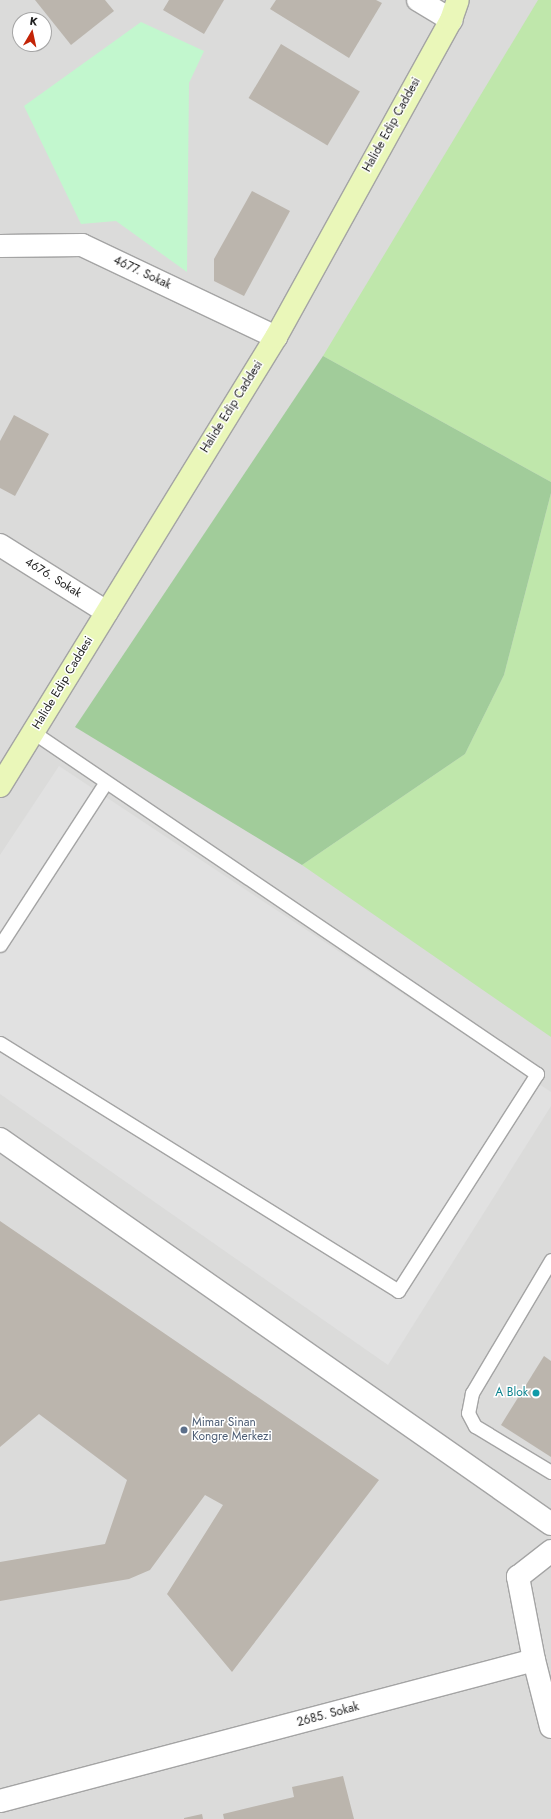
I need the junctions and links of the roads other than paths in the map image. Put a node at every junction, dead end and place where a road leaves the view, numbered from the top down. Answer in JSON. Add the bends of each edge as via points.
{"nodes":[{"id":1,"x":418,"y":0,"type":"edge"},
{"id":2,"x":467,"y":0,"type":"edge"},
{"id":3,"x":454,"y":10,"type":"edge"},
{"id":4,"x":0,"y":246,"type":"edge"},
{"id":5,"x":276,"y":336,"type":"junction"},
{"id":6,"x":0,"y":545,"type":"edge"},
{"id":7,"x":107,"y":612,"type":"junction"},
{"id":8,"x":33,"y":732,"type":"junction"},
{"id":9,"x":106,"y":782,"type":"junction"},
{"id":10,"x":0,"y":786,"type":"edge"},
{"id":11,"x":0,"y":945,"type":"edge"},
{"id":12,"x":0,"y":1043,"type":"edge"},
{"id":13,"x":0,"y":1139,"type":"edge"},
{"id":14,"x":551,"y":1260,"type":"edge"},
{"id":15,"x":551,"y":1472,"type":"edge"},
{"id":16,"x":551,"y":1524,"type":"edge"},
{"id":17,"x":551,"y":1551,"type":"edge"},
{"id":18,"x":534,"y":1660,"type":"junction"},
{"id":19,"x":551,"y":1727,"type":"edge"},
{"id":20,"x":0,"y":1801,"type":"edge"}],
"edges":[{"from":1,"to":3,"type":"street"},
{"from":2,"to":3,"type":"street","name":"Halide Edip Caddesi"},
{"from":3,"to":5,"type":"street","name":"Halide Edip Caddesi"},
{"from":4,"to":5,"type":"street","name":"4677. Sokak","via":[[82,245]]},
{"from":5,"to":7,"type":"street","name":"Halide Edip Caddesi"},
{"from":6,"to":7,"type":"street","name":"4676. Sokak"},
{"from":7,"to":8,"type":"street","name":"Halide Edip Caddesi"},
{"from":8,"to":9,"type":"lane"},
{"from":8,"to":10,"type":"street","name":"Halide Edip Caddesi"},
{"from":9,"to":11,"type":"lane"},
{"from":9,"to":12,"type":"lane","via":[[537,1074],[398,1291]]},
{"from":13,"to":16,"type":"street"},
{"from":14,"to":15,"type":"lane","via":[[472,1393],[468,1414],[475,1426]]},
{"from":17,"to":18,"type":"street","via":[[518,1577]]},
{"from":18,"to":19,"type":"street"},
{"from":18,"to":20,"type":"street","name":"2685. Sokak"}]}
